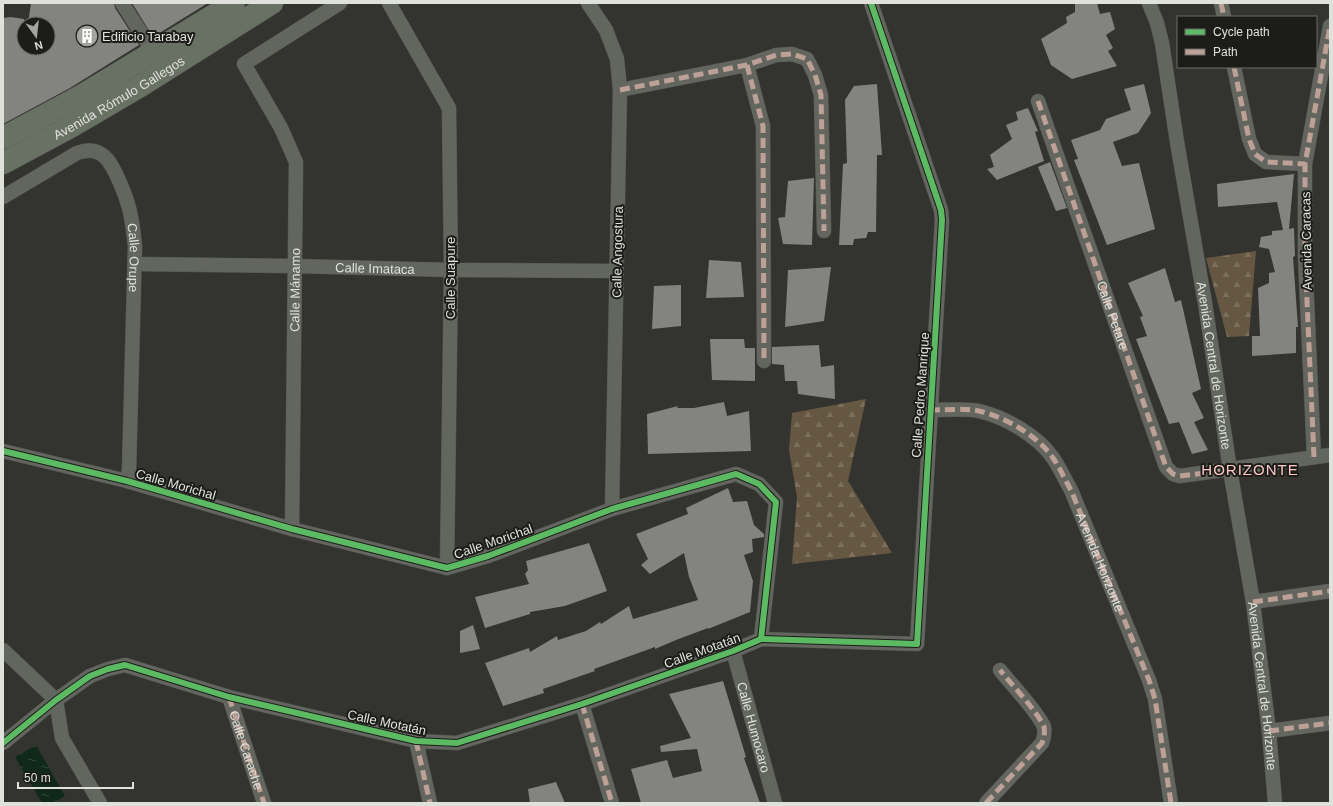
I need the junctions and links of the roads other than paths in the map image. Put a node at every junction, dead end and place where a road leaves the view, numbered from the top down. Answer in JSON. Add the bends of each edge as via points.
{"nodes":[{"id":1,"x":122,"y":3,"type":"edge"},
{"id":2,"x":234,"y":3,"type":"edge"},
{"id":3,"x":272,"y":3,"type":"edge"},
{"id":4,"x":340,"y":3,"type":"edge"},
{"id":5,"x":389,"y":3,"type":"edge"},
{"id":6,"x":588,"y":3,"type":"edge"},
{"id":7,"x":871,"y":3,"type":"edge"},
{"id":8,"x":1149,"y":3,"type":"edge"},
{"id":9,"x":1221,"y":3,"type":"edge"},
{"id":10,"x":1224,"y":16,"type":"edge"},
{"id":11,"x":1330,"y":26,"type":"edge"},
{"id":12,"x":153,"y":52,"type":"junction"},
{"id":13,"x":747,"y":65,"type":"junction"},
{"id":14,"x":1234,"y":68,"type":"edge"},
{"id":15,"x":165,"y":70,"type":"junction"},
{"id":16,"x":620,"y":90,"type":"junction"},
{"id":17,"x":1038,"y":101,"type":"dead end"},
{"id":18,"x":3,"y":138,"type":"edge"},
{"id":19,"x":3,"y":163,"type":"edge"},
{"id":20,"x":1305,"y":164,"type":"junction"},
{"id":21,"x":3,"y":197,"type":"edge"},
{"id":22,"x":824,"y":231,"type":"dead end"},
{"id":23,"x":135,"y":264,"type":"junction"},
{"id":24,"x":295,"y":266,"type":"junction"},
{"id":25,"x":451,"y":270,"type":"junction"},
{"id":26,"x":616,"y":271,"type":"junction"},
{"id":27,"x":764,"y":361,"type":"dead end"},
{"id":28,"x":930,"y":410,"type":"junction"},
{"id":29,"x":3,"y":451,"type":"edge"},
{"id":30,"x":1330,"y":455,"type":"edge"},
{"id":31,"x":1314,"y":457,"type":"junction"},
{"id":32,"x":1230,"y":470,"type":"junction"},
{"id":33,"x":127,"y":481,"type":"junction"},
{"id":34,"x":612,"y":509,"type":"junction"},
{"id":35,"x":292,"y":529,"type":"junction"},
{"id":36,"x":447,"y":568,"type":"junction"},
{"id":37,"x":1330,"y":591,"type":"edge"},
{"id":38,"x":1253,"y":602,"type":"junction"},
{"id":39,"x":761,"y":639,"type":"junction"},
{"id":40,"x":3,"y":650,"type":"edge"},
{"id":41,"x":733,"y":651,"type":"junction"},
{"id":42,"x":1000,"y":670,"type":"dead end"},
{"id":43,"x":229,"y":697,"type":"junction"},
{"id":44,"x":56,"y":700,"type":"junction"},
{"id":45,"x":582,"y":704,"type":"junction"},
{"id":46,"x":1330,"y":723,"type":"edge"},
{"id":47,"x":1269,"y":731,"type":"junction"},
{"id":48,"x":416,"y":741,"type":"junction"},
{"id":49,"x":3,"y":743,"type":"edge"},
{"id":50,"x":100,"y":803,"type":"edge"},
{"id":51,"x":264,"y":803,"type":"edge"},
{"id":52,"x":430,"y":803,"type":"edge"},
{"id":53,"x":612,"y":803,"type":"edge"},
{"id":54,"x":775,"y":803,"type":"edge"},
{"id":55,"x":986,"y":803,"type":"edge"},
{"id":56,"x":1171,"y":803,"type":"edge"},
{"id":57,"x":1275,"y":803,"type":"edge"}],
"edges":[{"from":1,"to":12,"type":"street"},
{"from":2,"to":12,"type":"main road","name":"Avenida Rómulo Gallegos"},
{"from":3,"to":15,"type":"main road","name":"Avenida Rómulo Gallegos"},
{"from":4,"to":24,"type":"street","name":"Calle Mánamo","via":[[244,64],[281,128],[296,162]]},
{"from":5,"to":25,"type":"street","name":"Calle Suapure","via":[[449,108]]},
{"from":6,"to":16,"type":"street","name":"Calle Angostura","via":[[606,30],[617,59]]},
{"from":7,"to":28,"type":"street","name":"Calle Pedro Manrique","via":[[941,210]]},
{"from":8,"to":32,"type":"street","name":"Avenida Central de Horizonte","via":[[1162,43]]},
{"from":9,"to":10,"type":"street"},
{"from":11,"to":20,"type":"street","name":"Avenida Caracas"},
{"from":12,"to":15,"type":"street"},
{"from":12,"to":18,"type":"main road","name":"Avenida Rómulo Gallegos","via":[[81,96]]},
{"from":13,"to":16,"type":"street"},
{"from":13,"to":22,"type":"street","via":[[776,55],[792,54],[807,59],[815,75],[821,96]]},
{"from":13,"to":27,"type":"street","via":[[763,126]]},
{"from":14,"to":20,"type":"street","via":[[1249,139],[1255,154],[1266,162]]},
{"from":15,"to":19,"type":"main road","name":"Avenida Rómulo Gallegos","via":[[72,126]]},
{"from":16,"to":26,"type":"street","name":"Calle Angostura"},
{"from":17,"to":32,"type":"street","name":"Calle Petare","via":[[1166,467],[1173,474],[1180,476]]},
{"from":20,"to":31,"type":"street","name":"Avenida Caracas","via":[[1305,256]]},
{"from":21,"to":23,"type":"street","name":"Calle Orupe","via":[[77,153],[91,150],[101,154],[111,165],[126,193],[131,211]]},
{"from":23,"to":24,"type":"street","name":"Calle Imataca"},
{"from":23,"to":33,"type":"street","name":"Calle Orupe"},
{"from":24,"to":25,"type":"street","name":"Calle Imataca"},
{"from":24,"to":35,"type":"street","name":"Calle Mánamo"},
{"from":25,"to":26,"type":"street","name":"Calle Imataca"},
{"from":25,"to":36,"type":"street","name":"Calle Suapure"},
{"from":26,"to":34,"type":"street","name":"Calle Angostura"},
{"from":28,"to":39,"type":"street","name":"Calle Pedro Manrique","via":[[917,644]]},
{"from":28,"to":56,"type":"street","name":"Avenida Horizonte","via":[[978,410],[997,417],[1034,438],[1060,468],[1149,680],[1155,699]]},
{"from":29,"to":33,"type":"street","name":"Calle Morichal"},
{"from":30,"to":31,"type":"street","name":"Calle Petare"},
{"from":31,"to":32,"type":"street","name":"Calle Petare"},
{"from":32,"to":38,"type":"street","name":"Avenida Central de Horizonte"},
{"from":33,"to":35,"type":"street","name":"Calle Morichal"},
{"from":34,"to":36,"type":"street","name":"Calle Morichal","via":[[488,556]]},
{"from":34,"to":39,"type":"street","name":"Calle Morichal","via":[[736,474],[759,484],[776,502]]},
{"from":35,"to":36,"type":"street","name":"Calle Morichal"},
{"from":37,"to":38,"type":"street"},
{"from":38,"to":47,"type":"street","name":"Avenida Central de Horizonte"},
{"from":39,"to":41,"type":"street","name":"Calle Motatán"},
{"from":40,"to":44,"type":"street"},
{"from":41,"to":45,"type":"street","name":"Calle Motatán"},
{"from":41,"to":54,"type":"street","name":"Calle Humocaro"},
{"from":42,"to":55,"type":"street","via":[[1039,718],[1044,728],[1044,736],[1042,743]]},
{"from":43,"to":44,"type":"street","name":"Calle Motatán","via":[[125,665],[90,676]]},
{"from":43,"to":48,"type":"street","name":"Calle Motatán"},
{"from":43,"to":51,"type":"street","name":"Calle Carache"},
{"from":44,"to":49,"type":"street","name":"Calle Motatán"},
{"from":44,"to":50,"type":"street","via":[[62,738]]},
{"from":45,"to":48,"type":"street","name":"Calle Motatán","via":[[457,743]]},
{"from":45,"to":53,"type":"street"},
{"from":46,"to":47,"type":"street"},
{"from":47,"to":57,"type":"street","name":"Avenida Central de Horizonte"},
{"from":48,"to":52,"type":"street"}]}
